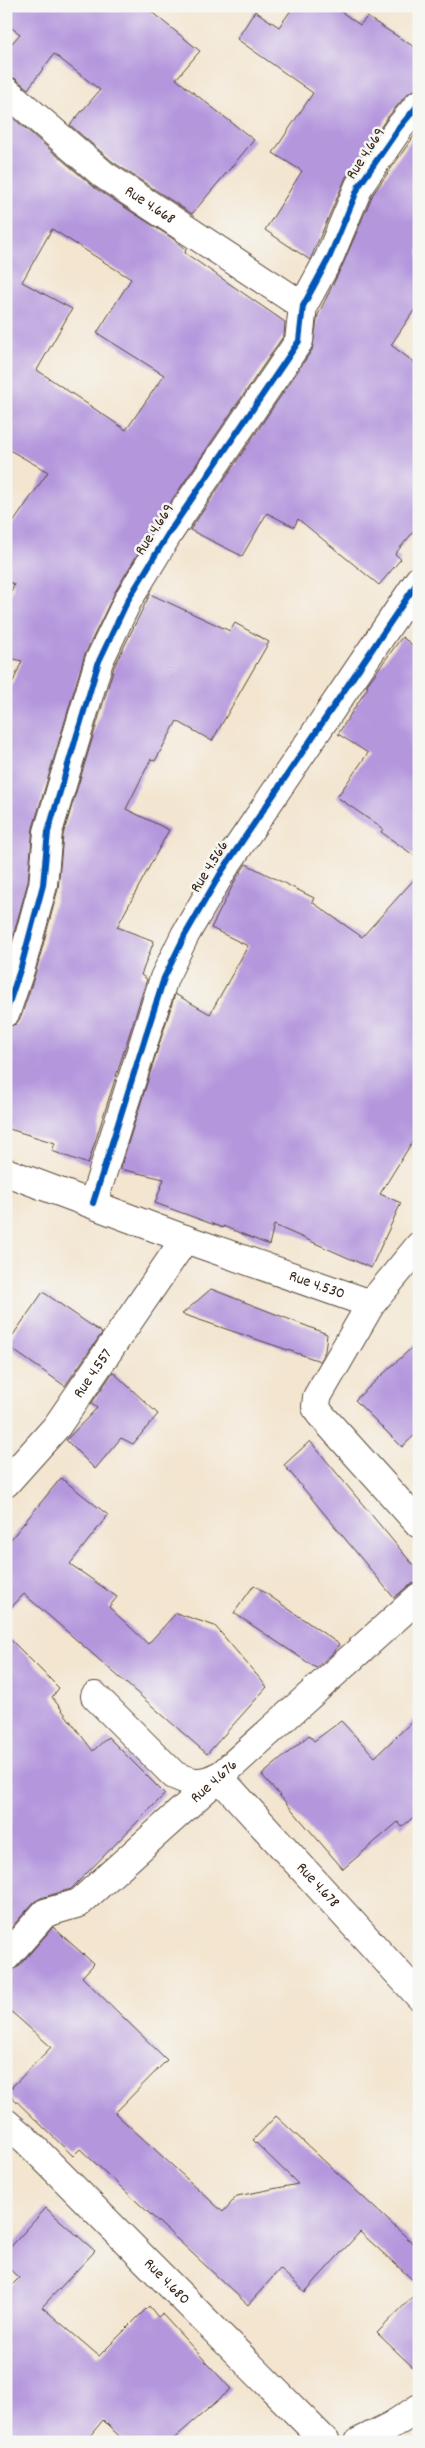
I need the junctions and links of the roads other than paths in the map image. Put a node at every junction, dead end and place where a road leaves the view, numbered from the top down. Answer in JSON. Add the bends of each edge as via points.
{"nodes":[{"id":1,"x":6,"y":91,"type":"edge"},
{"id":2,"x":419,"y":104,"type":"edge"},
{"id":3,"x":303,"y":306,"type":"junction"},
{"id":4,"x":419,"y":580,"type":"edge"},
{"id":5,"x":6,"y":1012,"type":"edge"},
{"id":6,"x":6,"y":1172,"type":"edge"},
{"id":7,"x":93,"y":1203,"type":"junction"},
{"id":8,"x":419,"y":1246,"type":"edge"},
{"id":9,"x":179,"y":1249,"type":"junction"},
{"id":10,"x":371,"y":1304,"type":"junction"},
{"id":11,"x":6,"y":1483,"type":"edge"},
{"id":12,"x":419,"y":1524,"type":"edge"},
{"id":13,"x":419,"y":1597,"type":"edge"},
{"id":14,"x":95,"y":1696,"type":"dead end"},
{"id":15,"x":218,"y":1776,"type":"junction"},
{"id":16,"x":6,"y":1956,"type":"edge"},
{"id":17,"x":419,"y":1996,"type":"edge"},
{"id":18,"x":6,"y":2123,"type":"edge"},
{"id":19,"x":419,"y":2408,"type":"edge"},
{"id":20,"x":326,"y":2442,"type":"edge"},
{"id":21,"x":359,"y":2442,"type":"edge"}],
"edges":[{"from":1,"to":3,"type":"street","name":"Rue 4.668","via":[[104,175]]},
{"from":2,"to":3,"type":"street","name":"Rue 4.669","via":[[359,186],[329,258]]},
{"from":3,"to":5,"type":"street","name":"Rue 4.669","via":[[299,341],[168,534],[128,600],[99,660],[48,832],[43,885]]},
{"from":4,"to":7,"type":"street","name":"Rue 4.566","via":[[222,871],[185,935],[164,978]]},
{"from":6,"to":7,"type":"street","name":"Rue 4.530"},
{"from":7,"to":9,"type":"street","name":"Rue 4.530"},
{"from":8,"to":10,"type":"street"},
{"from":9,"to":10,"type":"street","name":"Rue 4.530"},
{"from":9,"to":11,"type":"street","name":"Rue 4.557","via":[[57,1426]]},
{"from":10,"to":12,"type":"street","via":[[317,1398],[316,1407]]},
{"from":13,"to":15,"type":"street","name":"Rue 4.676"},
{"from":14,"to":15,"type":"street","via":[[174,1774],[189,1782],[205,1783]]},
{"from":15,"to":16,"type":"street","name":"Rue 4.676","via":[[78,1903],[44,1913]]},
{"from":15,"to":17,"type":"street","name":"Rue 4.678"},
{"from":18,"to":20,"type":"street","name":"Rue 4.680"},
{"from":19,"to":21,"type":"street"}]}
